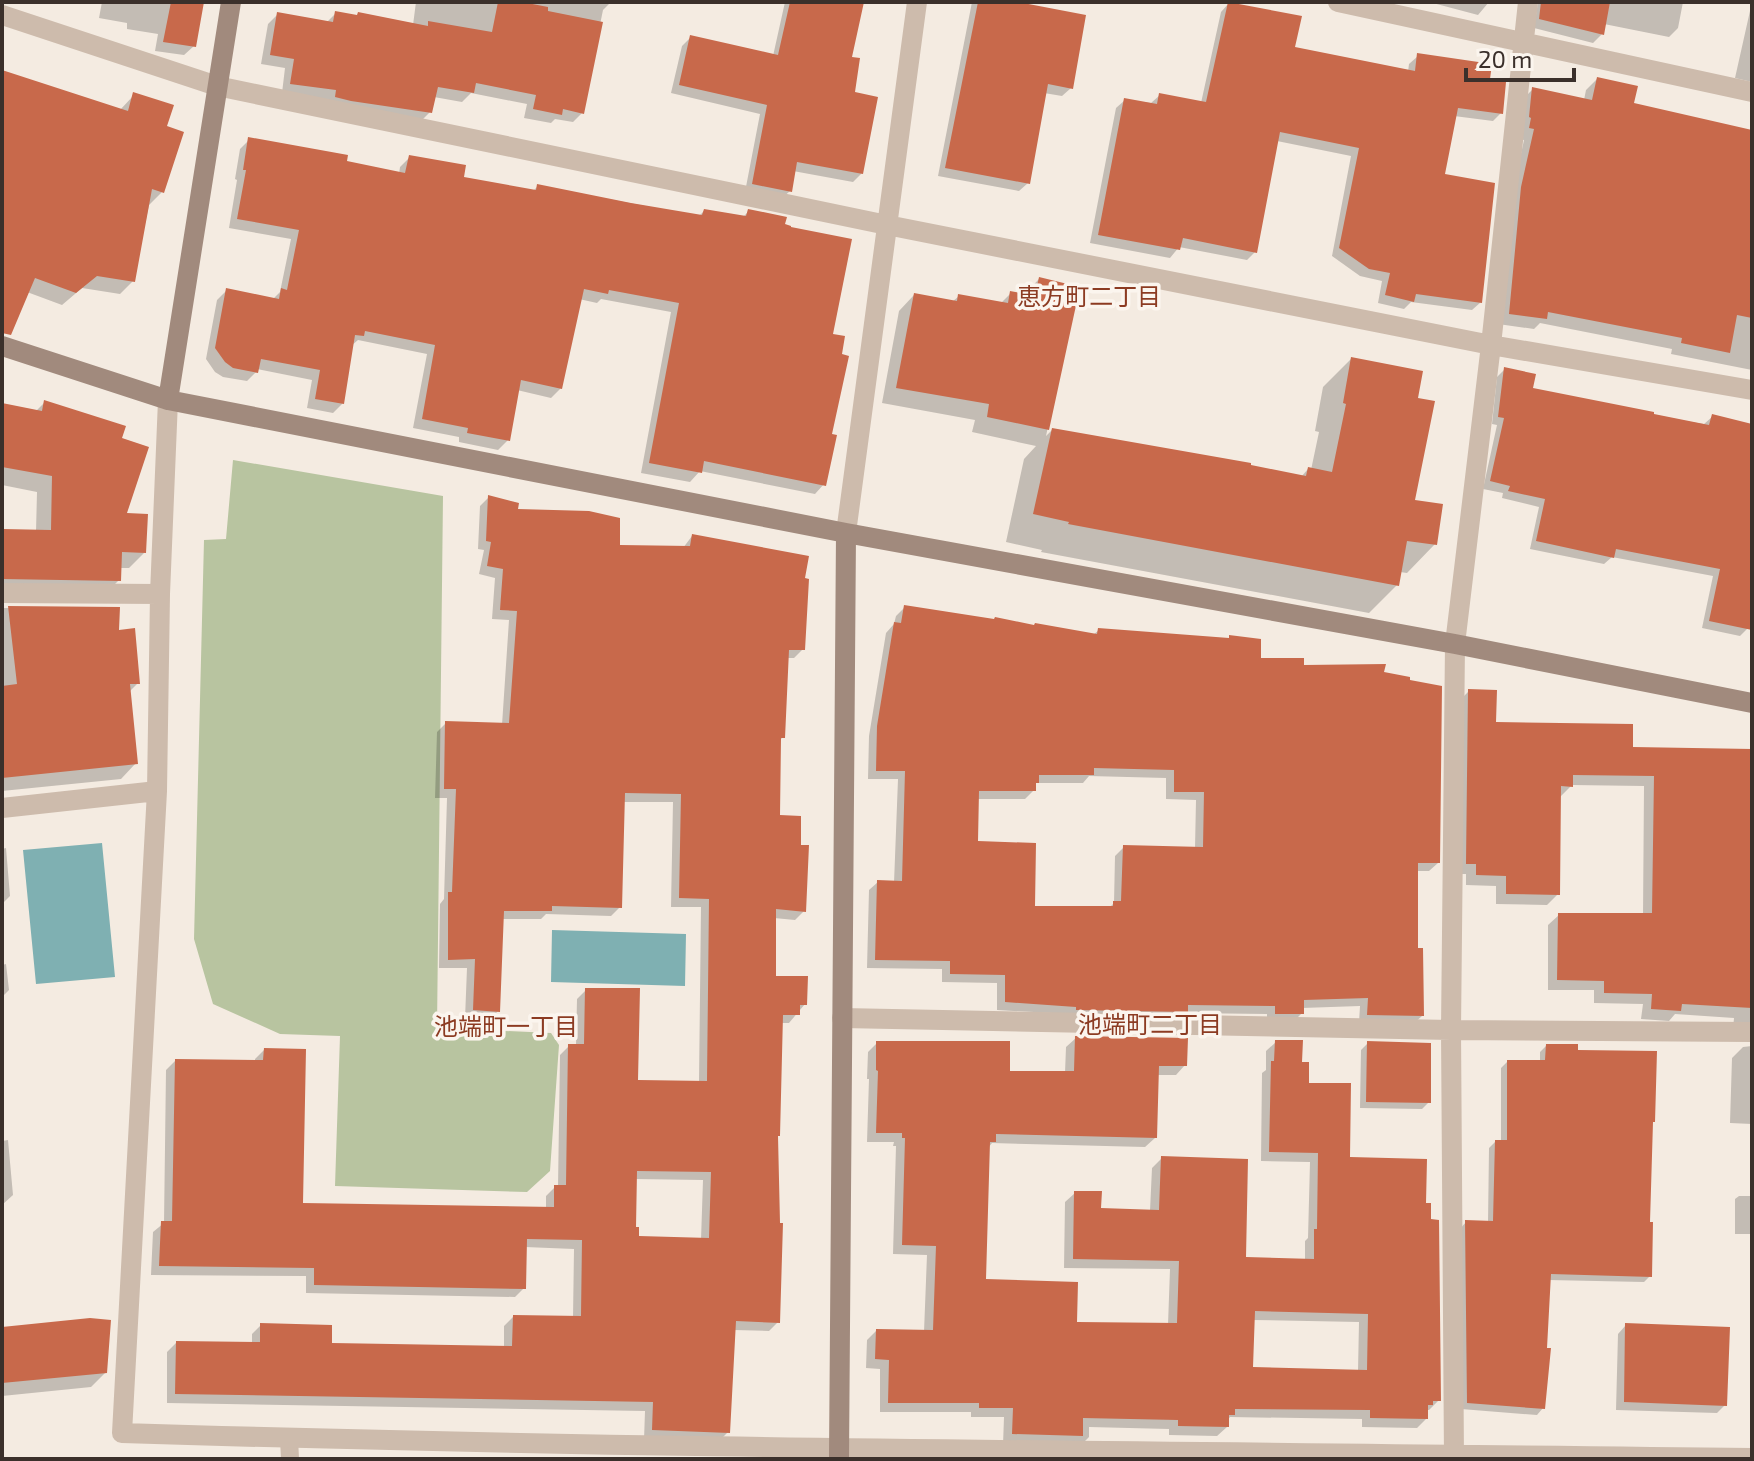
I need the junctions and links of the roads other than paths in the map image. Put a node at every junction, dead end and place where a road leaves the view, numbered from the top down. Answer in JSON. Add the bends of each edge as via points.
{"nodes":[{"id":1,"x":231,"y":2,"type":"edge"},
{"id":2,"x":917,"y":2,"type":"edge"},
{"id":3,"x":1338,"y":2,"type":"edge"},
{"id":4,"x":1528,"y":2,"type":"edge"},
{"id":5,"x":2,"y":15,"type":"edge"},
{"id":6,"x":1525,"y":42,"type":"junction"},
{"id":7,"x":217,"y":86,"type":"junction"},
{"id":8,"x":1752,"y":92,"type":"edge"},
{"id":9,"x":887,"y":225,"type":"junction"},
{"id":10,"x":1491,"y":345,"type":"junction"},
{"id":11,"x":2,"y":346,"type":"edge"},
{"id":12,"x":1752,"y":390,"type":"edge"},
{"id":13,"x":168,"y":400,"type":"junction"},
{"id":14,"x":846,"y":533,"type":"junction"},
{"id":15,"x":2,"y":593,"type":"edge"},
{"id":16,"x":160,"y":594,"type":"junction"},
{"id":17,"x":1455,"y":644,"type":"junction"},
{"id":18,"x":1752,"y":703,"type":"edge"},
{"id":19,"x":157,"y":791,"type":"junction"},
{"id":20,"x":2,"y":808,"type":"edge"},
{"id":21,"x":842,"y":1018,"type":"junction"},
{"id":22,"x":1451,"y":1030,"type":"junction"},
{"id":23,"x":1752,"y":1032,"type":"edge"},
{"id":24,"x":290,"y":1449,"type":"edge"},
{"id":25,"x":839,"y":1454,"type":"edge"},
{"id":26,"x":1454,"y":1457,"type":"edge"},
{"id":27,"x":1752,"y":1458,"type":"edge"}],
"edges":[{"from":1,"to":7,"type":"street"},
{"from":2,"to":9,"type":"street"},
{"from":3,"to":6,"type":"street"},
{"from":4,"to":6,"type":"street"},
{"from":5,"to":7,"type":"street"},
{"from":6,"to":8,"type":"street"},
{"from":6,"to":10,"type":"street"},
{"from":7,"to":9,"type":"street"},
{"from":7,"to":13,"type":"street"},
{"from":9,"to":10,"type":"street"},
{"from":9,"to":14,"type":"street"},
{"from":10,"to":12,"type":"street"},
{"from":10,"to":17,"type":"street"},
{"from":11,"to":13,"type":"street"},
{"from":13,"to":14,"type":"street"},
{"from":13,"to":16,"type":"street"},
{"from":14,"to":17,"type":"street"},
{"from":14,"to":21,"type":"street"},
{"from":15,"to":16,"type":"street"},
{"from":16,"to":19,"type":"street"},
{"from":17,"to":18,"type":"street"},
{"from":17,"to":22,"type":"street"},
{"from":19,"to":20,"type":"street"},
{"from":19,"to":24,"type":"street","via":[[122,1433]]},
{"from":21,"to":22,"type":"street"},
{"from":21,"to":25,"type":"street"},
{"from":22,"to":23,"type":"street"},
{"from":22,"to":26,"type":"street"},
{"from":24,"to":25,"type":"street"},
{"from":25,"to":26,"type":"street"},
{"from":26,"to":27,"type":"street"}]}
